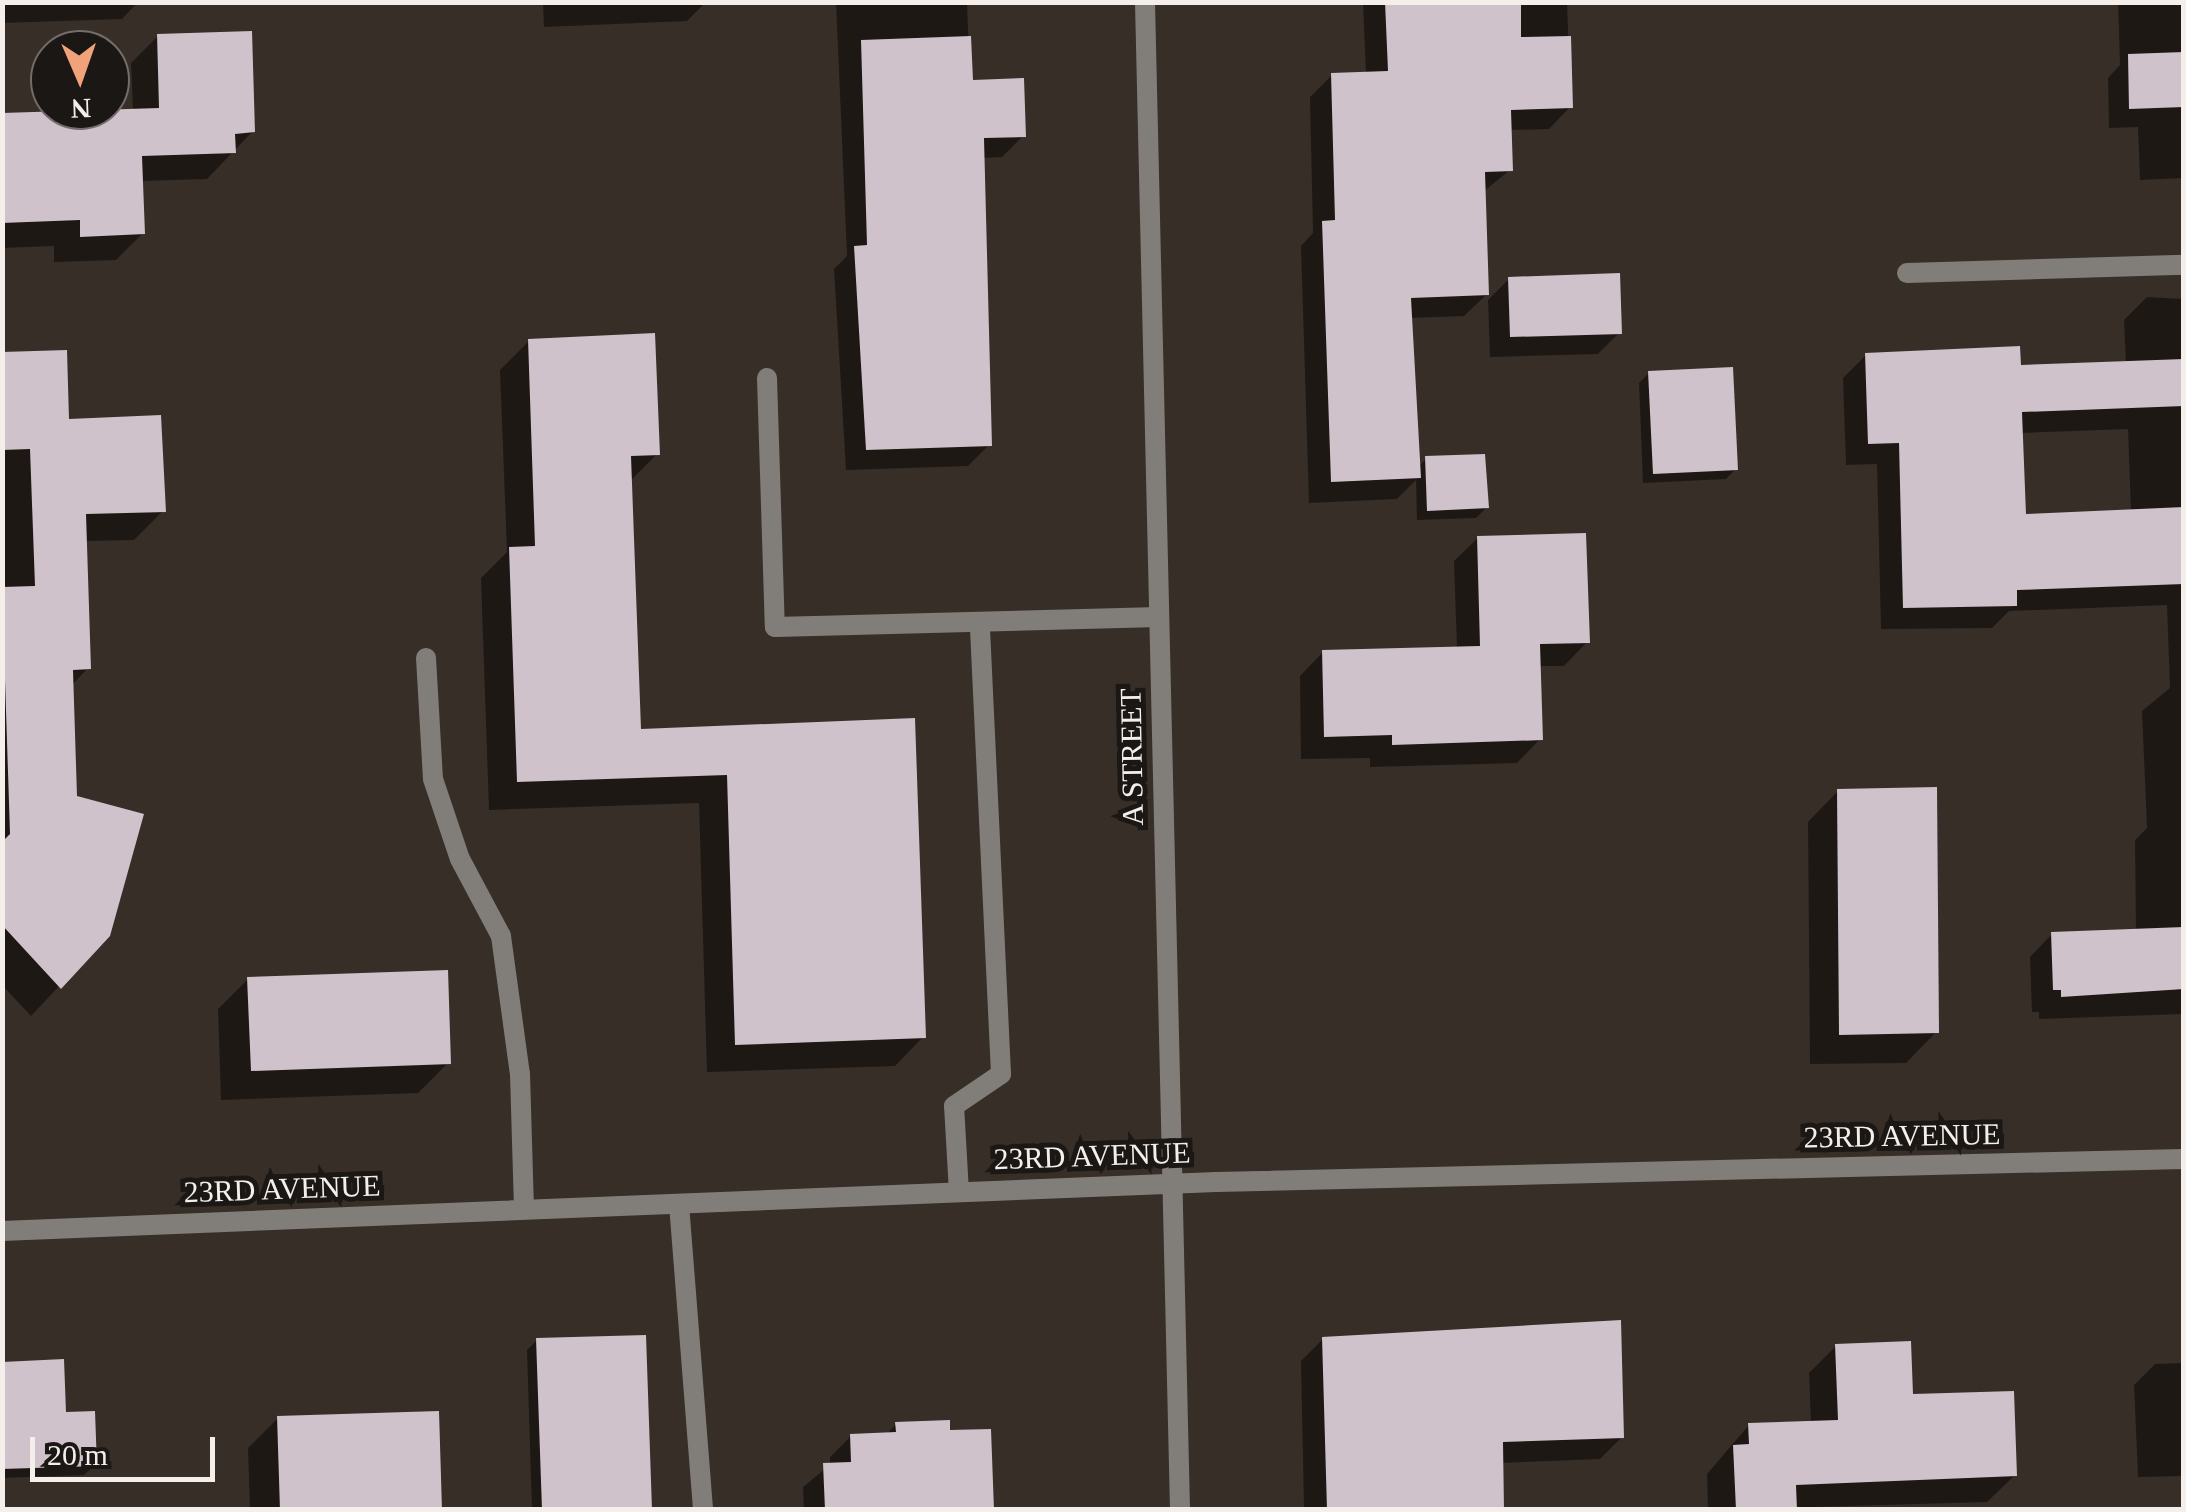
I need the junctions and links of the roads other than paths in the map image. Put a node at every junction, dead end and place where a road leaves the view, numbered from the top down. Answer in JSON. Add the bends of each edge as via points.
{"nodes":[{"id":1,"x":1145,"y":2,"type":"edge"},
{"id":2,"x":2184,"y":265,"type":"edge"},
{"id":3,"x":1907,"y":273,"type":"dead end"},
{"id":4,"x":767,"y":378,"type":"dead end"},
{"id":5,"x":1158,"y":618,"type":"junction"},
{"id":6,"x":980,"y":622,"type":"junction"},
{"id":7,"x":426,"y":658,"type":"dead end"},
{"id":8,"x":2184,"y":1159,"type":"edge"},
{"id":9,"x":1171,"y":1183,"type":"junction"},
{"id":10,"x":960,"y":1192,"type":"junction"},
{"id":11,"x":679,"y":1204,"type":"junction"},
{"id":12,"x":524,"y":1209,"type":"junction"},
{"id":13,"x":2,"y":1231,"type":"edge"},
{"id":14,"x":703,"y":1510,"type":"edge"},
{"id":15,"x":1180,"y":1510,"type":"edge"}],
"edges":[{"from":1,"to":5,"type":"street","name":"A STREET"},
{"from":2,"to":3,"type":"street"},
{"from":4,"to":6,"type":"street","via":[[774,627]]},
{"from":5,"to":6,"type":"street"},
{"from":5,"to":9,"type":"street","name":"A STREET"},
{"from":6,"to":10,"type":"street","via":[[1001,1074],[954,1106]]},
{"from":7,"to":12,"type":"street","via":[[433,779],[460,859],[500,936],[520,1074]]},
{"from":8,"to":9,"type":"street","name":"23RD AVENUE"},
{"from":9,"to":10,"type":"street","name":"23RD AVENUE"},
{"from":9,"to":15,"type":"street","name":"A STREET"},
{"from":10,"to":11,"type":"street","name":"23RD AVENUE"},
{"from":11,"to":12,"type":"street","name":"23RD AVENUE"},
{"from":11,"to":14,"type":"street"},
{"from":12,"to":13,"type":"street","name":"23RD AVENUE"}]}
